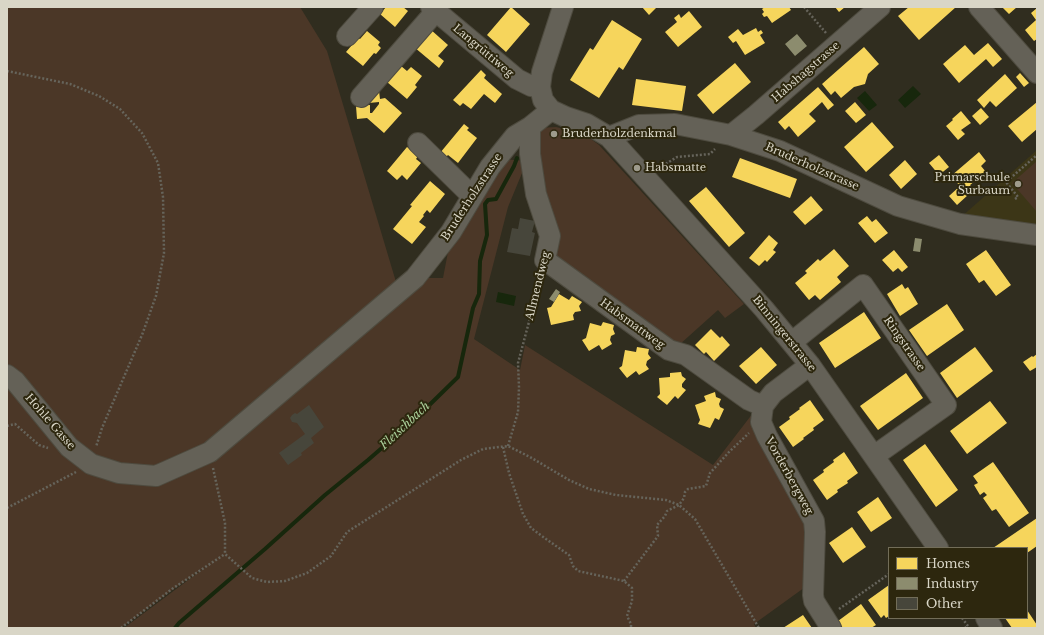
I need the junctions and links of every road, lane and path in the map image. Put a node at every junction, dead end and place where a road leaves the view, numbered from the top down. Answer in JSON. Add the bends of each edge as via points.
{"nodes":[{"id":1,"x":373,"y":7,"type":"edge"},
{"id":2,"x":563,"y":7,"type":"edge"},
{"id":3,"x":804,"y":7,"type":"edge"},
{"id":4,"x":880,"y":7,"type":"edge"},
{"id":5,"x":979,"y":7,"type":"edge"},
{"id":6,"x":434,"y":9,"type":"edge"},
{"id":7,"x":347,"y":36,"type":"dead end"},
{"id":8,"x":837,"y":45,"type":"junction"},
{"id":9,"x":7,"y":71,"type":"edge"},
{"id":10,"x":1037,"y":73,"type":"edge"},
{"id":11,"x":540,"y":87,"type":"junction"},
{"id":12,"x":361,"y":98,"type":"dead end"},
{"id":13,"x":551,"y":110,"type":"junction"},
{"id":14,"x":530,"y":127,"type":"junction"},
{"id":15,"x":731,"y":135,"type":"junction"},
{"id":16,"x":610,"y":137,"type":"junction"},
{"id":17,"x":418,"y":143,"type":"dead end"},
{"id":18,"x":1037,"y":155,"type":"edge"},
{"id":19,"x":645,"y":177,"type":"junction"},
{"id":20,"x":472,"y":196,"type":"junction"},
{"id":21,"x":1015,"y":199,"type":"dead end"},
{"id":22,"x":1037,"y":235,"type":"edge"},
{"id":23,"x":545,"y":260,"type":"junction"},
{"id":24,"x":792,"y":342,"type":"junction"},
{"id":25,"x":810,"y":365,"type":"junction"},
{"id":26,"x":7,"y":375,"type":"edge"},
{"id":27,"x":762,"y":414,"type":"junction"},
{"id":28,"x":7,"y":426,"type":"edge"},
{"id":29,"x":508,"y":446,"type":"junction"},
{"id":30,"x":69,"y":447,"type":"junction"},
{"id":31,"x":503,"y":447,"type":"junction"},
{"id":32,"x":210,"y":452,"type":"junction"},
{"id":33,"x":874,"y":456,"type":"junction"},
{"id":34,"x":91,"y":464,"type":"junction"},
{"id":35,"x":679,"y":505,"type":"junction"},
{"id":36,"x":7,"y":508,"type":"edge"},
{"id":37,"x":937,"y":547,"type":"edge"},
{"id":38,"x":225,"y":554,"type":"junction"},
{"id":39,"x":888,"y":575,"type":"edge"},
{"id":40,"x":624,"y":581,"type":"junction"},
{"id":41,"x":963,"y":619,"type":"edge"},
{"id":42,"x":987,"y":619,"type":"edge"},
{"id":43,"x":828,"y":623,"type":"edge"},
{"id":44,"x":121,"y":628,"type":"edge"},
{"id":45,"x":630,"y":628,"type":"edge"},
{"id":46,"x":759,"y":628,"type":"edge"},
{"id":47,"x":965,"y":628,"type":"edge"},
{"id":48,"x":992,"y":628,"type":"edge"}],
"edges":[{"from":1,"to":7,"type":"street"},
{"from":2,"to":11,"type":"street","via":[[542,72]]},
{"from":3,"to":8,"type":"path"},
{"from":4,"to":8,"type":"street","name":"Habshagstrasse"},
{"from":5,"to":10,"type":"street"},
{"from":6,"to":11,"type":"street","name":"Langrüttiweg","via":[[517,79],[531,86]]},
{"from":6,"to":12,"type":"street"},
{"from":8,"to":15,"type":"street","name":"Habshagstrasse"},
{"from":9,"to":34,"type":"path","via":[[70,84],[99,96],[120,109],[142,133],[158,163],[163,198],[164,253],[156,296],[102,428]]},
{"from":11,"to":13,"type":"street","via":[[543,100]]},
{"from":13,"to":14,"type":"street","name":"Bruderholzstrasse"},
{"from":13,"to":16,"type":"street","via":[[587,124]]},
{"from":14,"to":20,"type":"street","name":"Bruderholzstrasse","via":[[515,136],[490,167]]},
{"from":14,"to":23,"type":"street","name":"Allmendweg","via":[[530,154],[536,194],[550,236]]},
{"from":15,"to":16,"type":"street","name":"Bruderholzstrasse","via":[[675,124],[639,125]]},
{"from":15,"to":19,"type":"path","via":[[710,154],[676,157]]},
{"from":15,"to":22,"type":"street","name":"Bruderholzstrasse","via":[[780,151],[898,206],[960,224]]},
{"from":16,"to":19,"type":"street","name":"Binningerstrasse"},
{"from":17,"to":20,"type":"street"},
{"from":18,"to":21,"type":"path","via":[[1006,182],[1018,197]]},
{"from":19,"to":24,"type":"street","name":"Binningerstrasse"},
{"from":20,"to":32,"type":"street","name":"Bruderholzstrasse","via":[[451,232],[415,278]]},
{"from":23,"to":27,"type":"street","name":"Habsmattweg","via":[[669,350],[686,355],[749,400]]},
{"from":23,"to":29,"type":"path","name":"Allmendweg","via":[[518,363],[518,412]]},
{"from":24,"to":25,"type":"street","name":"Binningerstrasse"},
{"from":24,"to":33,"type":"street","name":"Ringstrasse","via":[[863,284],[946,405]]},
{"from":25,"to":27,"type":"street","via":[[773,393]]},
{"from":25,"to":33,"type":"street","name":"Binningerstrasse"},
{"from":26,"to":30,"type":"street","name":"Hohle Gasse"},
{"from":27,"to":35,"type":"path","via":[[710,473],[706,486],[688,489]]},
{"from":27,"to":43,"type":"street","name":"Vorderbergweg","via":[[767,436],[814,521],[813,595]]},
{"from":28,"to":30,"type":"path","via":[[16,424],[39,445],[56,450]]},
{"from":29,"to":31,"type":"path"},
{"from":29,"to":35,"type":"path","via":[[589,489],[616,495],[666,500]]},
{"from":30,"to":34,"type":"street","name":"Hohle Gasse"},
{"from":31,"to":38,"type":"path","via":[[482,449],[461,460],[359,524],[347,532],[331,556],[308,573],[285,581],[267,582],[252,578]]},
{"from":31,"to":40,"type":"path","via":[[523,514],[531,528],[569,554],[573,566],[578,571]]},
{"from":32,"to":34,"type":"street","name":"Hohle Gasse","via":[[156,476],[119,473]]},
{"from":32,"to":38,"type":"path","via":[[224,523]]},
{"from":33,"to":37,"type":"street","name":"Binningerstrasse"},
{"from":34,"to":36,"type":"path"},
{"from":35,"to":40,"type":"path","via":[[667,511],[657,525],[658,536]]},
{"from":35,"to":46,"type":"path","via":[[695,519]]},
{"from":38,"to":44,"type":"path"},
{"from":39,"to":43,"type":"path"},
{"from":40,"to":45,"type":"path","via":[[632,588],[632,601],[627,616]]},
{"from":41,"to":47,"type":"path","via":[[968,626]]},
{"from":42,"to":48,"type":"street"}]}
